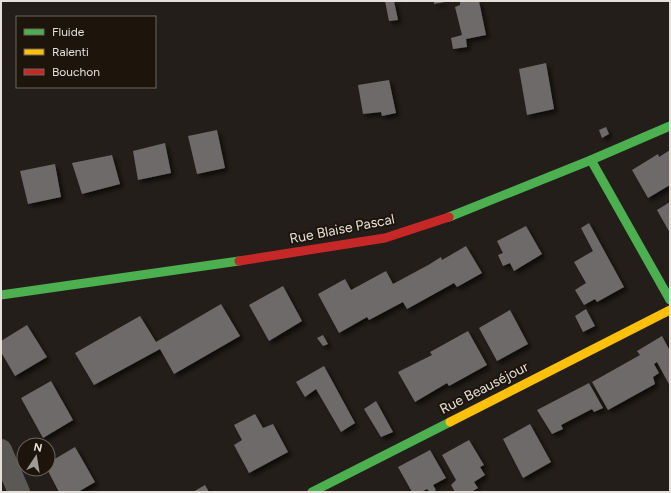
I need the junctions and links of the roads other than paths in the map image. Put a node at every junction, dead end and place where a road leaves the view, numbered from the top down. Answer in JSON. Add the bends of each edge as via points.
{"nodes":[{"id":1,"x":670,"y":126,"type":"edge"},
{"id":2,"x":591,"y":160,"type":"junction"},
{"id":3,"x":1,"y":295,"type":"edge"},
{"id":4,"x":670,"y":300,"type":"edge"},
{"id":5,"x":670,"y":310,"type":"edge"},
{"id":6,"x":1,"y":450,"type":"edge"},
{"id":7,"x":19,"y":492,"type":"edge"},
{"id":8,"x":312,"y":492,"type":"edge"}],
"edges":[{"from":1,"to":2,"type":"street","name":"Rue Blaise Pascal"},
{"from":2,"to":3,"type":"street","name":"Rue Blaise Pascal","via":[[441,220],[385,238]]},
{"from":2,"to":4,"type":"street"},
{"from":5,"to":8,"type":"street","name":"Rue Beauséjour"},
{"from":6,"to":7,"type":"street"}]}
